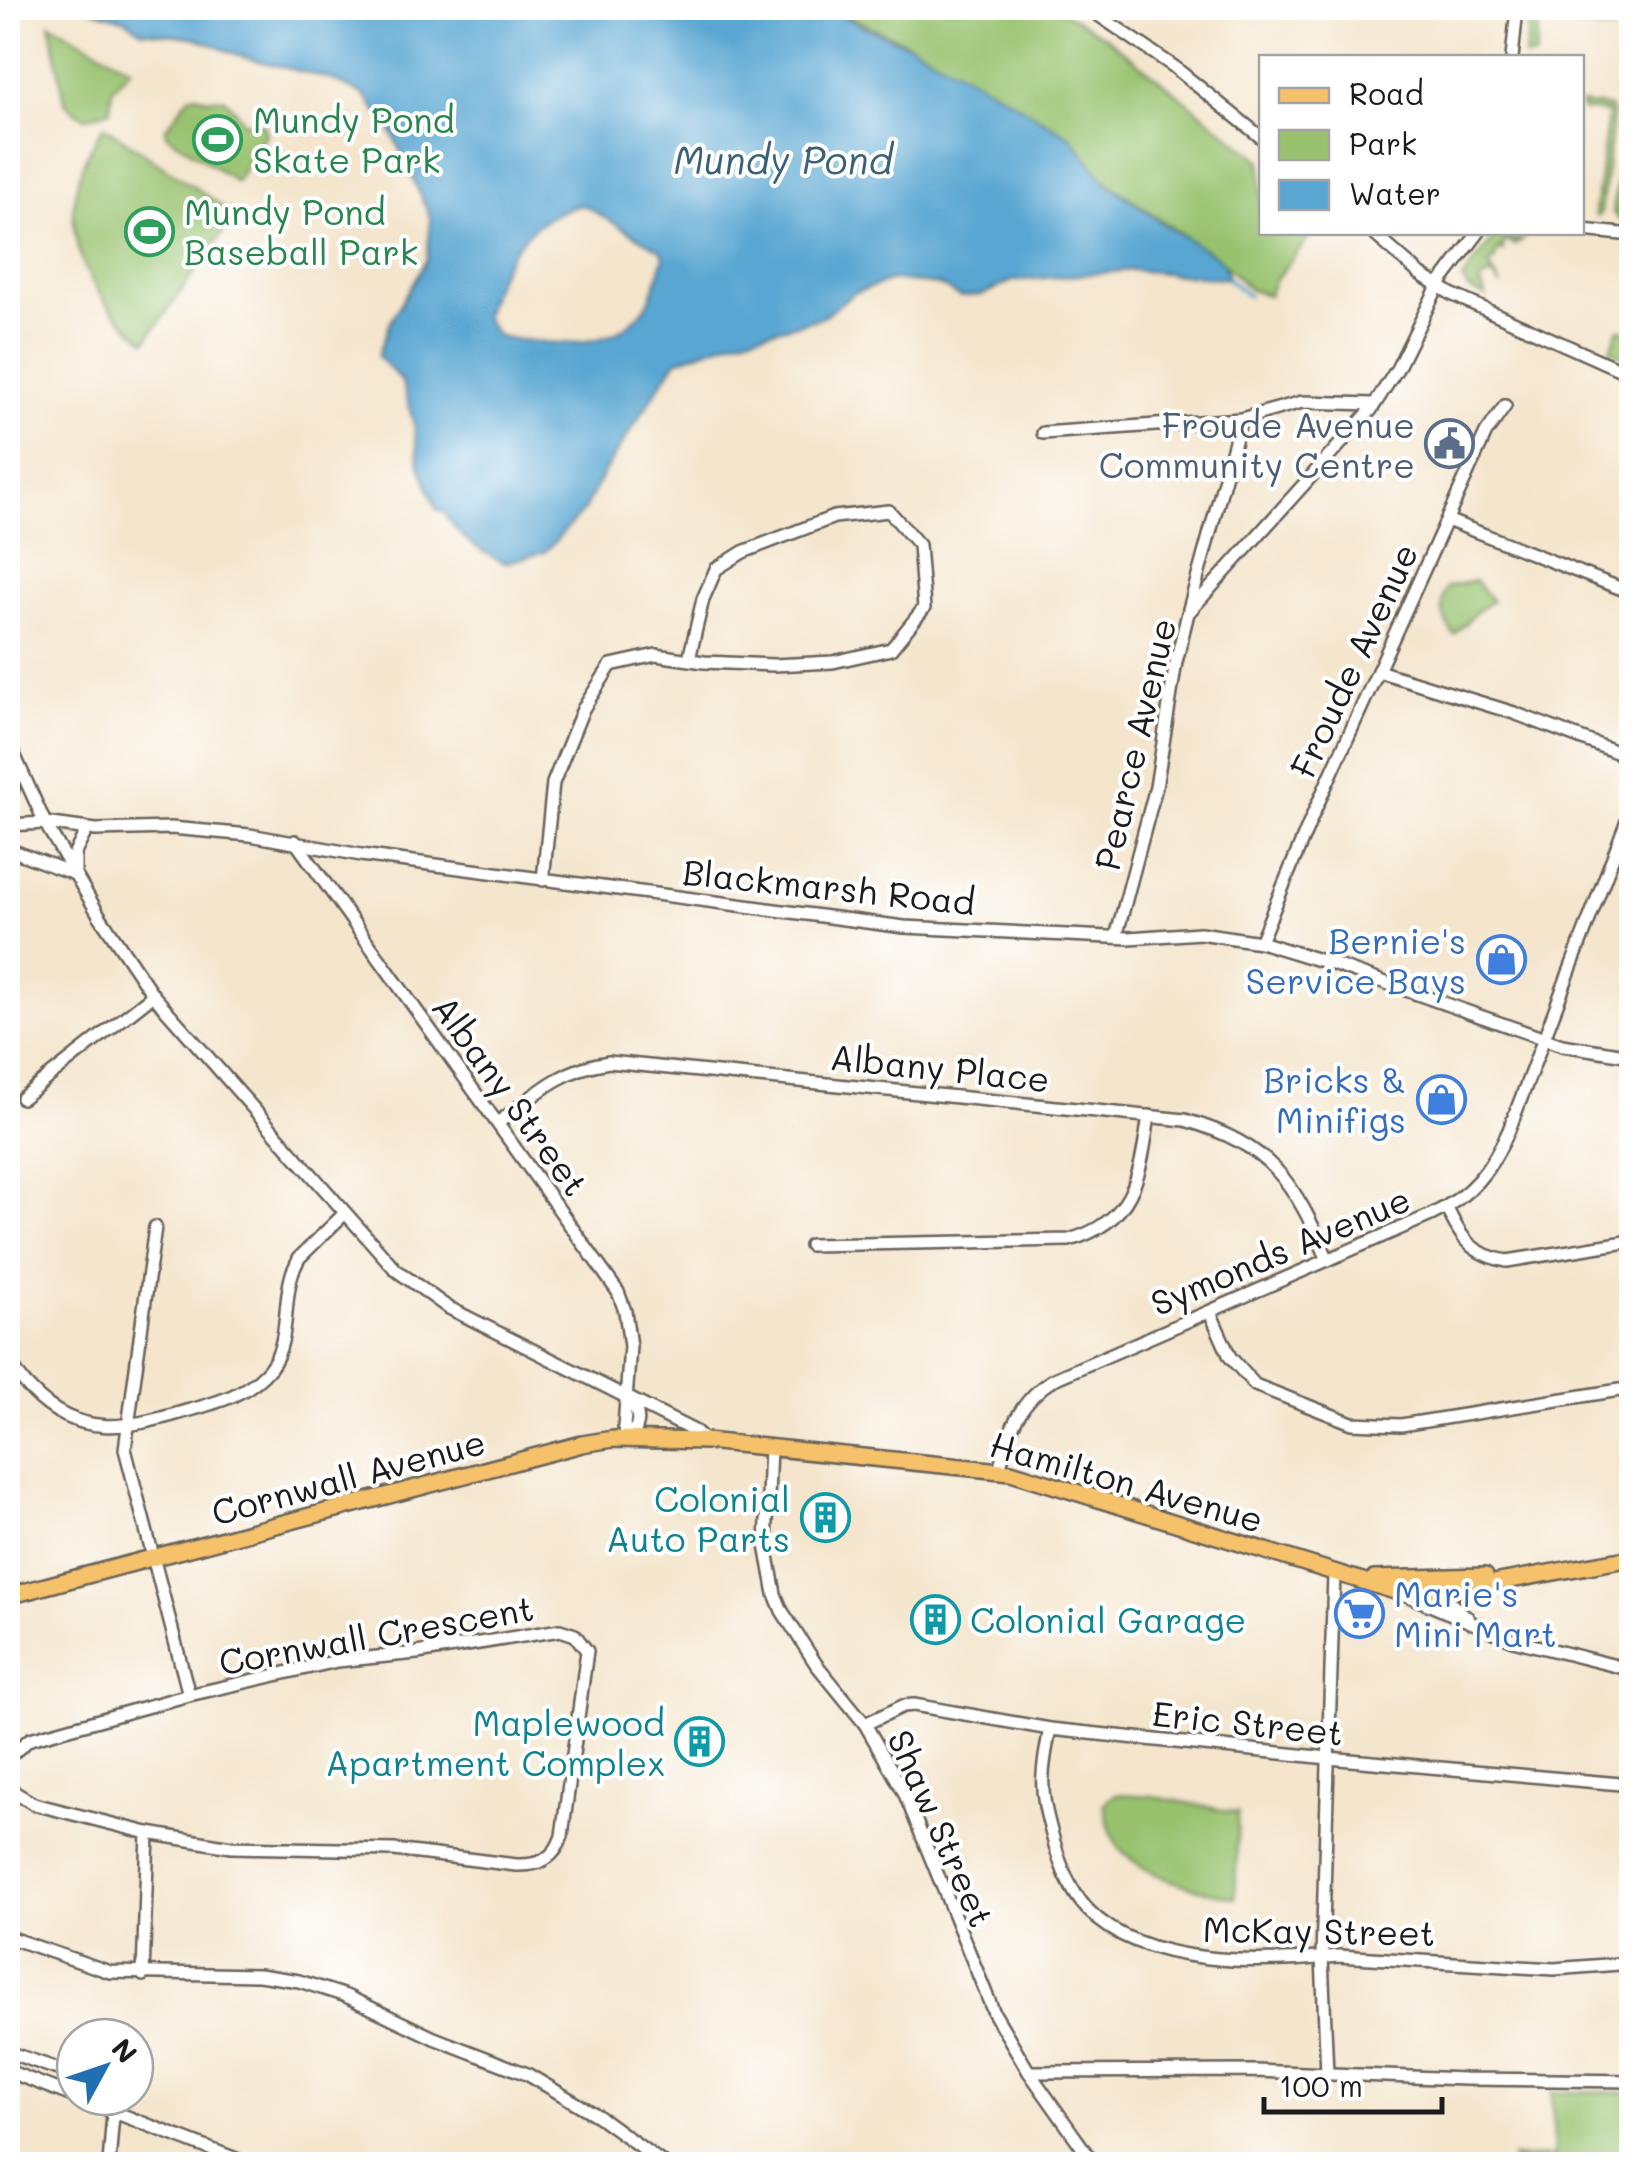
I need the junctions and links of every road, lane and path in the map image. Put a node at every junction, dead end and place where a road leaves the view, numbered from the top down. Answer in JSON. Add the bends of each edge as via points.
{"nodes":[{"id":1,"x":1088,"y":8,"type":"edge"},
{"id":2,"x":1517,"y":8,"type":"edge"},
{"id":3,"x":1512,"y":55,"type":"edge"},
{"id":4,"x":1259,"y":136,"type":"edge"},
{"id":5,"x":1584,"y":230,"type":"edge"},
{"id":6,"x":1376,"y":235,"type":"edge"},
{"id":7,"x":1477,"y":235,"type":"edge"},
{"id":8,"x":1632,"y":235,"type":"edge"},
{"id":9,"x":1438,"y":286,"type":"junction"},
{"id":10,"x":1632,"y":375,"type":"edge"},
{"id":11,"x":1374,"y":404,"type":"junction"},
{"id":12,"x":1505,"y":406,"type":"dead end"},
{"id":13,"x":1241,"y":419,"type":"junction"},
{"id":14,"x":1042,"y":434,"type":"dead end"},
{"id":15,"x":1447,"y":520,"type":"junction"},
{"id":16,"x":1632,"y":593,"type":"edge"},
{"id":17,"x":1188,"y":613,"type":"junction"},
{"id":18,"x":689,"y":660,"type":"junction"},
{"id":19,"x":1378,"y":671,"type":"junction"},
{"id":20,"x":8,"y":742,"type":"edge"},
{"id":21,"x":1632,"y":758,"type":"edge"},
{"id":22,"x":8,"y":806,"type":"edge"},
{"id":23,"x":1632,"y":806,"type":"edge"},
{"id":24,"x":45,"y":823,"type":"junction"},
{"id":25,"x":8,"y":825,"type":"edge"},
{"id":26,"x":87,"y":828,"type":"junction"},
{"id":27,"x":295,"y":841,"type":"junction"},
{"id":28,"x":8,"y":849,"type":"edge"},
{"id":29,"x":76,"y":876,"type":"junction"},
{"id":30,"x":543,"y":880,"type":"junction"},
{"id":31,"x":1116,"y":938,"type":"junction"},
{"id":32,"x":1260,"y":942,"type":"junction"},
{"id":33,"x":153,"y":995,"type":"junction"},
{"id":34,"x":1544,"y":1038,"type":"junction"},
{"id":35,"x":1632,"y":1056,"type":"edge"},
{"id":36,"x":22,"y":1098,"type":"dead end"},
{"id":37,"x":1149,"y":1116,"type":"junction"},
{"id":38,"x":498,"y":1123,"type":"junction"},
{"id":39,"x":1447,"y":1208,"type":"junction"},
{"id":40,"x":344,"y":1214,"type":"junction"},
{"id":41,"x":155,"y":1227,"type":"dead end"},
{"id":42,"x":1632,"y":1241,"type":"edge"},
{"id":43,"x":810,"y":1245,"type":"dead end"},
{"id":44,"x":1328,"y":1260,"type":"junction"},
{"id":45,"x":1210,"y":1312,"type":"junction"},
{"id":46,"x":8,"y":1314,"type":"edge"},
{"id":47,"x":1632,"y":1388,"type":"edge"},
{"id":48,"x":628,"y":1399,"type":"junction"},
{"id":49,"x":127,"y":1425,"type":"junction"},
{"id":50,"x":632,"y":1438,"type":"junction"},
{"id":51,"x":706,"y":1442,"type":"junction"},
{"id":52,"x":770,"y":1448,"type":"junction"},
{"id":53,"x":999,"y":1470,"type":"junction"},
{"id":54,"x":1632,"y":1558,"type":"edge"},
{"id":55,"x":154,"y":1559,"type":"junction"},
{"id":56,"x":1342,"y":1576,"type":"junction"},
{"id":57,"x":1531,"y":1576,"type":"junction"},
{"id":58,"x":1423,"y":1580,"type":"junction"},
{"id":59,"x":1470,"y":1587,"type":"junction"},
{"id":60,"x":1398,"y":1592,"type":"junction"},
{"id":61,"x":1438,"y":1593,"type":"junction"},
{"id":62,"x":8,"y":1596,"type":"edge"},
{"id":63,"x":1464,"y":1614,"type":"junction"},
{"id":64,"x":1479,"y":1627,"type":"junction"},
{"id":65,"x":1631,"y":1670,"type":"edge"},
{"id":66,"x":189,"y":1695,"type":"junction"},
{"id":67,"x":865,"y":1724,"type":"junction"},
{"id":68,"x":1050,"y":1729,"type":"junction"},
{"id":69,"x":8,"y":1757,"type":"edge"},
{"id":70,"x":1328,"y":1758,"type":"junction"},
{"id":71,"x":8,"y":1782,"type":"edge"},
{"id":72,"x":1632,"y":1784,"type":"edge"},
{"id":73,"x":148,"y":1833,"type":"junction"},
{"id":74,"x":8,"y":1938,"type":"edge"},
{"id":75,"x":1322,"y":1957,"type":"junction"},
{"id":76,"x":1632,"y":1963,"type":"edge"},
{"id":77,"x":143,"y":1975,"type":"junction"},
{"id":78,"x":8,"y":2052,"type":"edge"},
{"id":79,"x":55,"y":2068,"type":"edge"},
{"id":80,"x":8,"y":2071,"type":"edge"},
{"id":81,"x":1029,"y":2072,"type":"junction"},
{"id":82,"x":1327,"y":2072,"type":"junction"},
{"id":83,"x":1632,"y":2081,"type":"edge"},
{"id":84,"x":55,"y":2087,"type":"edge"},
{"id":85,"x":113,"y":2117,"type":"edge"},
{"id":86,"x":124,"y":2117,"type":"edge"},
{"id":87,"x":109,"y":2164,"type":"edge"},
{"id":88,"x":249,"y":2164,"type":"edge"},
{"id":89,"x":664,"y":2164,"type":"edge"},
{"id":90,"x":1094,"y":2164,"type":"edge"}],
"edges":[{"from":1,"to":4,"type":"street"},
{"from":2,"to":3,"type":"street"},
{"from":5,"to":8,"type":"street"},
{"from":6,"to":9,"type":"street"},
{"from":7,"to":9,"type":"street","name":"Pearce Avenue"},
{"from":9,"to":10,"type":"street"},
{"from":9,"to":11,"type":"street","name":"Pearce Avenue"},
{"from":11,"to":13,"type":"street","via":[[1302,402]]},
{"from":11,"to":17,"type":"street","name":"Pearce Avenue"},
{"from":12,"to":15,"type":"street","name":"Froude Avenue"},
{"from":13,"to":14,"type":"street"},
{"from":13,"to":17,"type":"street"},
{"from":15,"to":16,"type":"street"},
{"from":15,"to":19,"type":"street","name":"Froude Avenue"},
{"from":17,"to":31,"type":"street","name":"Pearce Avenue","via":[[1156,787]]},
{"from":18,"to":18,"type":"street","via":[[833,662],[891,649],[924,608],[919,545],[889,512],[834,517],[743,552],[716,569]]},
{"from":18,"to":30,"type":"street","via":[[656,654],[611,665],[583,709],[553,783]]},
{"from":19,"to":21,"type":"street"},
{"from":19,"to":32,"type":"street","name":"Froude Avenue"},
{"from":20,"to":22,"type":"street"},
{"from":20,"to":24,"type":"street"},
{"from":23,"to":34,"type":"street","name":"Symonds Avenue"},
{"from":24,"to":25,"type":"street","name":"Blackmarsh Road"},
{"from":24,"to":26,"type":"street","name":"Blackmarsh Road"},
{"from":24,"to":29,"type":"street"},
{"from":26,"to":27,"type":"street","name":"Blackmarsh Road","via":[[172,828]]},
{"from":26,"to":29,"type":"street","via":[[75,853]]},
{"from":27,"to":30,"type":"street","name":"Blackmarsh Road"},
{"from":27,"to":38,"type":"street","name":"Albany Street"},
{"from":28,"to":29,"type":"street"},
{"from":29,"to":33,"type":"street"},
{"from":30,"to":31,"type":"street","name":"Blackmarsh Road","via":[[904,927]]},
{"from":31,"to":32,"type":"street","name":"Blackmarsh Road","via":[[1200,934]]},
{"from":32,"to":34,"type":"street","name":"Blackmarsh Road"},
{"from":33,"to":36,"type":"street"},
{"from":33,"to":40,"type":"street"},
{"from":34,"to":35,"type":"street","name":"Blackmarsh Road"},
{"from":34,"to":39,"type":"street","name":"Symonds Avenue","via":[[1496,1159]]},
{"from":37,"to":38,"type":"street","name":"Albany Place","via":[[609,1062],[579,1066]]},
{"from":37,"to":43,"type":"street","via":[[1141,1171],[1114,1219],[1095,1233],[1069,1240]]},
{"from":37,"to":44,"type":"street","name":"Albany Place","via":[[1211,1127],[1269,1162],[1300,1198]]},
{"from":38,"to":48,"type":"street","name":"Albany Street","via":[[618,1292],[629,1330]]},
{"from":39,"to":42,"type":"street","via":[[1463,1240],[1487,1258],[1507,1261]]},
{"from":39,"to":44,"type":"street","name":"Symonds Avenue"},
{"from":40,"to":48,"type":"street","via":[[421,1291]]},
{"from":40,"to":49,"type":"street","via":[[299,1258],[288,1282],[279,1354],[262,1377],[224,1401]]},
{"from":41,"to":49,"type":"street"},
{"from":44,"to":45,"type":"street","name":"Symonds Avenue"},
{"from":45,"to":47,"type":"street","via":[[1230,1358],[1254,1385],[1352,1423],[1401,1425]]},
{"from":45,"to":53,"type":"street","name":"Symonds Avenue","via":[[1041,1386],[1018,1413]]},
{"from":46,"to":49,"type":"street","via":[[12,1364],[37,1396],[90,1426]]},
{"from":48,"to":50,"type":"street","name":"Albany Street","via":[[624,1426]]},
{"from":48,"to":51,"type":"street"},
{"from":49,"to":55,"type":"street","via":[[129,1469]]},
{"from":50,"to":51,"type":"main road","name":"Cornwall Avenue"},
{"from":50,"to":55,"type":"main road","name":"Cornwall Avenue","via":[[582,1444]]},
{"from":51,"to":52,"type":"main road","name":"Hamilton Avenue"},
{"from":52,"to":53,"type":"main road","name":"Hamilton Avenue"},
{"from":52,"to":67,"type":"street","name":"Shaw Street","via":[[766,1545],[775,1594],[816,1664]]},
{"from":53,"to":56,"type":"main road","name":"Hamilton Avenue"},
{"from":54,"to":57,"type":"main road"},
{"from":55,"to":62,"type":"main road","name":"Cornwall Avenue"},
{"from":55,"to":66,"type":"street"},
{"from":56,"to":58,"type":"main road","name":"Hamilton Avenue"},
{"from":56,"to":60,"type":"main road","name":"Hamilton Avenue"},
{"from":56,"to":70,"type":"street"},
{"from":57,"to":58,"type":"main road"},
{"from":57,"to":59,"type":"main road"},
{"from":58,"to":61,"type":"street","name":"Hamilton Avenue"},
{"from":59,"to":61,"type":"main road"},
{"from":59,"to":63,"type":"street"},
{"from":60,"to":61,"type":"main road"},
{"from":60,"to":64,"type":"street","name":"Hamilton Avenue"},
{"from":61,"to":63,"type":"street","name":"Hamilton Avenue"},
{"from":63,"to":64,"type":"street","name":"Hamilton Avenue"},
{"from":64,"to":65,"type":"street","name":"Hamilton Avenue"},
{"from":66,"to":69,"type":"street","name":"Cornwall Crescent","via":[[30,1739]]},
{"from":66,"to":73,"type":"street","name":"Cornwall Crescent","via":[[337,1661],[560,1630],[575,1635],[587,1651],[562,1836],[542,1862],[516,1866],[394,1850],[231,1847]]},
{"from":67,"to":68,"type":"street","name":"Eric Street","via":[[914,1705]]},
{"from":67,"to":81,"type":"street","name":"Shaw Street","via":[[904,1792],[994,2013]]},
{"from":68,"to":70,"type":"street","name":"Eric Street"},
{"from":68,"to":75,"type":"street","name":"McKay Street","via":[[1044,1806],[1070,1885],[1092,1914],[1131,1938],[1196,1958]]},
{"from":70,"to":72,"type":"street","name":"Eric Street"},
{"from":70,"to":75,"type":"street"},
{"from":71,"to":73,"type":"street","name":"Cornwall Crescent","via":[[34,1804]]},
{"from":73,"to":77,"type":"street"},
{"from":74,"to":77,"type":"street","via":[[110,1972]]},
{"from":75,"to":76,"type":"street","name":"McKay Street","via":[[1554,1969]]},
{"from":75,"to":82,"type":"street"},
{"from":77,"to":89,"type":"street","via":[[259,1974],[346,1996],[526,2074]]},
{"from":78,"to":79,"type":"street"},
{"from":80,"to":84,"type":"street"},
{"from":81,"to":82,"type":"street"},
{"from":81,"to":90,"type":"street","name":"Shaw Street"},
{"from":82,"to":83,"type":"street"},
{"from":85,"to":87,"type":"street"},
{"from":86,"to":88,"type":"street"}]}
